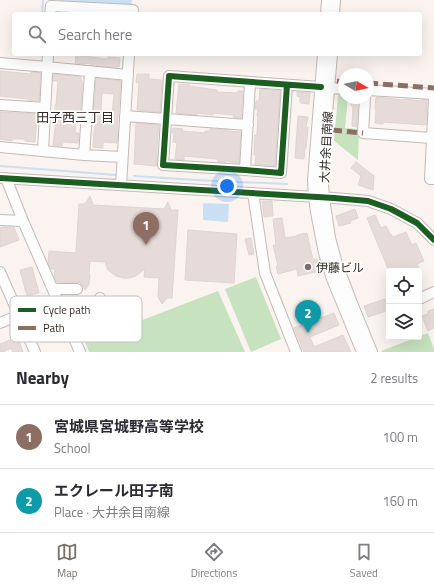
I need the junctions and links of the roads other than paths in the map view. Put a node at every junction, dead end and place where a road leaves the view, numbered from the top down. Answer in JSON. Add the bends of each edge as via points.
{"nodes":[{"id":1,"x":327,"y":0,"type":"edge"},
{"id":2,"x":335,"y":0,"type":"edge"},
{"id":3,"x":50,"y":12,"type":"edge"},
{"id":4,"x":132,"y":12,"type":"edge"},
{"id":5,"x":326,"y":12,"type":"edge"},
{"id":6,"x":334,"y":12,"type":"edge"},
{"id":7,"x":48,"y":56,"type":"edge"},
{"id":8,"x":130,"y":56,"type":"edge"},
{"id":9,"x":323,"y":56,"type":"edge"},
{"id":10,"x":332,"y":56,"type":"edge"},
{"id":11,"x":0,"y":63,"type":"edge"},
{"id":12,"x":47,"y":66,"type":"junction"},
{"id":13,"x":90,"y":72,"type":"junction"},
{"id":14,"x":128,"y":75,"type":"junction"},
{"id":15,"x":250,"y":83,"type":"junction"},
{"id":16,"x":287,"y":85,"type":"junction"},
{"id":17,"x":325,"y":87,"type":"junction"},
{"id":18,"x":338,"y":88,"type":"edge"},
{"id":19,"x":374,"y":90,"type":"edge"},
{"id":20,"x":434,"y":94,"type":"edge"},
{"id":21,"x":434,"y":98,"type":"edge"},
{"id":22,"x":365,"y":104,"type":"edge"},
{"id":23,"x":0,"y":105,"type":"edge"},
{"id":24,"x":45,"y":108,"type":"junction"},
{"id":25,"x":125,"y":116,"type":"junction"},
{"id":26,"x":167,"y":119,"type":"junction"},
{"id":27,"x":248,"y":125,"type":"junction"},
{"id":28,"x":432,"y":138,"type":"junction"},
{"id":29,"x":0,"y":147,"type":"edge"},
{"id":30,"x":43,"y":151,"type":"junction"},
{"id":31,"x":84,"y":155,"type":"junction"},
{"id":32,"x":122,"y":157,"type":"junction"},
{"id":33,"x":245,"y":170,"type":"junction"},
{"id":34,"x":3,"y":178,"type":"edge"},
{"id":35,"x":434,"y":179,"type":"edge"},
{"id":36,"x":121,"y":185,"type":"junction"},
{"id":37,"x":253,"y":193,"type":"junction"},
{"id":38,"x":319,"y":197,"type":"junction"},
{"id":39,"x":0,"y":220,"type":"edge"},
{"id":40,"x":23,"y":221,"type":"junction"},
{"id":41,"x":432,"y":235,"type":"edge"},
{"id":42,"x":0,"y":272,"type":"edge"},
{"id":43,"x":53,"y":289,"type":"junction"},
{"id":44,"x":77,"y":289,"type":"dead end"},
{"id":45,"x":434,"y":292,"type":"edge"},
{"id":46,"x":11,"y":296,"type":"edge"},
{"id":47,"x":56,"y":296,"type":"edge"},
{"id":48,"x":422,"y":298,"type":"edge"},
{"id":49,"x":10,"y":319,"type":"edge"},
{"id":50,"x":0,"y":323,"type":"edge"},
{"id":51,"x":31,"y":342,"type":"edge"},
{"id":52,"x":76,"y":342,"type":"edge"},
{"id":53,"x":35,"y":352,"type":"edge"},
{"id":54,"x":80,"y":352,"type":"edge"},
{"id":55,"x":296,"y":352,"type":"edge"},
{"id":56,"x":362,"y":352,"type":"edge"},
{"id":57,"x":372,"y":352,"type":"edge"}],
"edges":[{"from":1,"to":5,"type":"street"},
{"from":2,"to":6,"type":"street"},
{"from":3,"to":4,"type":"street","via":[[51,6]]},
{"from":7,"to":12,"type":"street"},
{"from":8,"to":14,"type":"street"},
{"from":9,"to":17,"type":"street"},
{"from":10,"to":17,"type":"street"},
{"from":11,"to":12,"type":"street"},
{"from":12,"to":13,"type":"street"},
{"from":12,"to":24,"type":"street"},
{"from":13,"to":14,"type":"street"},
{"from":13,"to":31,"type":"street"},
{"from":14,"to":25,"type":"street"},
{"from":15,"to":16,"type":"street"},
{"from":15,"to":26,"type":"street","via":[[169,76]]},
{"from":15,"to":27,"type":"street"},
{"from":16,"to":17,"type":"street"},
{"from":16,"to":33,"type":"street","via":[[281,173]]},
{"from":17,"to":18,"type":"street"},
{"from":17,"to":38,"type":"street","via":[[313,180]]},
{"from":19,"to":20,"type":"street"},
{"from":21,"to":28,"type":"street"},
{"from":22,"to":28,"type":"street","via":[[363,133]]},
{"from":23,"to":24,"type":"street"},
{"from":24,"to":30,"type":"street"},
{"from":25,"to":26,"type":"street"},
{"from":25,"to":32,"type":"street"},
{"from":26,"to":27,"type":"street"},
{"from":26,"to":33,"type":"street","via":[[163,165]]},
{"from":27,"to":33,"type":"street"},
{"from":28,"to":35,"type":"street","via":[[430,179]]},
{"from":29,"to":30,"type":"street"},
{"from":30,"to":31,"type":"street"},
{"from":31,"to":32,"type":"street"},
{"from":32,"to":36,"type":"street"},
{"from":34,"to":36,"type":"street"},
{"from":34,"to":40,"type":"street"},
{"from":36,"to":37,"type":"street"},
{"from":37,"to":38,"type":"street"},
{"from":37,"to":55,"type":"street","via":[[265,273]]},
{"from":38,"to":41,"type":"street","via":[[368,201],[391,209],[417,223]]},
{"from":38,"to":56,"type":"street","via":[[324,253]]},
{"from":38,"to":57,"type":"street","name":"大井余目南線","via":[[337,264]]},
{"from":39,"to":40,"type":"street"},
{"from":40,"to":43,"type":"street"},
{"from":42,"to":46,"type":"street"},
{"from":43,"to":44,"type":"street"},
{"from":43,"to":47,"type":"street"},
{"from":45,"to":48,"type":"street"},
{"from":49,"to":50,"type":"street"},
{"from":51,"to":53,"type":"street"},
{"from":52,"to":54,"type":"street"}]}
